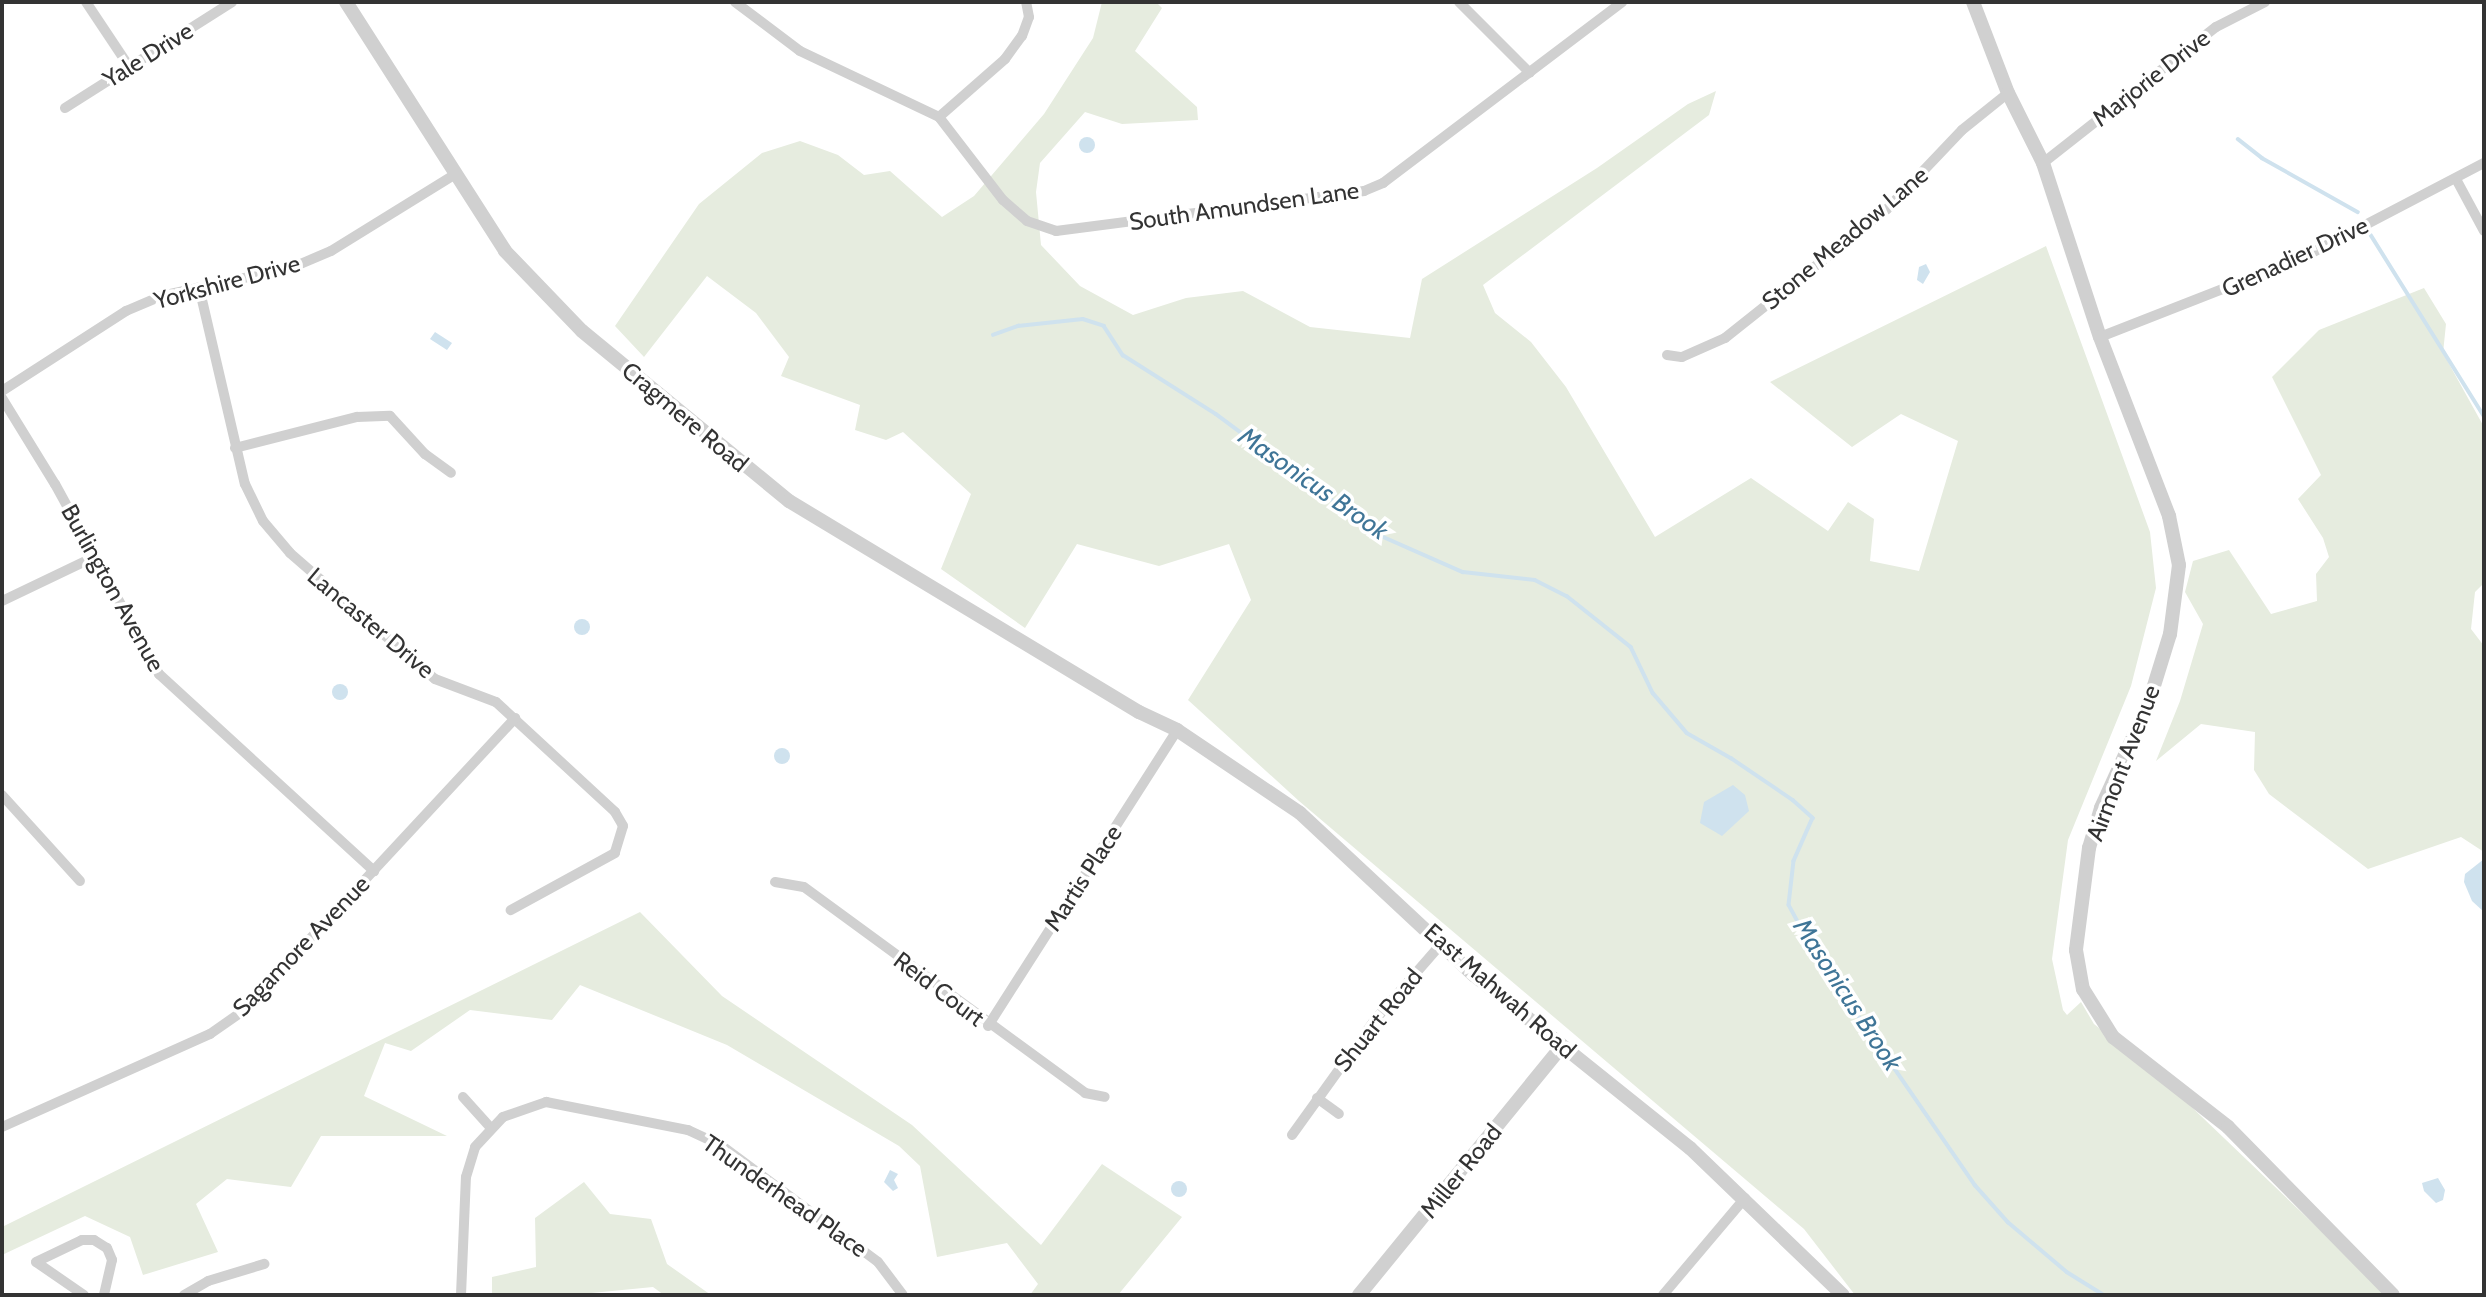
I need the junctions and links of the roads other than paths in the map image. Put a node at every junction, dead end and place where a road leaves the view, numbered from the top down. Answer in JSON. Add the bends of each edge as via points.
{"nodes":[{"id":1,"x":86,"y":2,"type":"edge"},
{"id":2,"x":232,"y":2,"type":"edge"},
{"id":3,"x":345,"y":2,"type":"edge"},
{"id":4,"x":735,"y":2,"type":"edge"},
{"id":5,"x":1026,"y":2,"type":"edge"},
{"id":6,"x":1459,"y":2,"type":"edge"},
{"id":7,"x":1622,"y":2,"type":"edge"},
{"id":8,"x":1973,"y":2,"type":"edge"},
{"id":9,"x":2265,"y":2,"type":"edge"},
{"id":10,"x":130,"y":68,"type":"junction"},
{"id":11,"x":1530,"y":73,"type":"junction"},
{"id":12,"x":2008,"y":93,"type":"junction"},
{"id":13,"x":65,"y":108,"type":"dead end"},
{"id":14,"x":939,"y":117,"type":"junction"},
{"id":15,"x":2043,"y":163,"type":"junction"},
{"id":16,"x":2484,"y":163,"type":"edge"},
{"id":17,"x":454,"y":175,"type":"junction"},
{"id":18,"x":2456,"y":179,"type":"junction"},
{"id":19,"x":2484,"y":231,"type":"edge"},
{"id":20,"x":199,"y":287,"type":"junction"},
{"id":21,"x":2100,"y":337,"type":"junction"},
{"id":22,"x":1667,"y":355,"type":"dead end"},
{"id":23,"x":2,"y":391,"type":"edge"},
{"id":24,"x":2,"y":398,"type":"edge"},
{"id":25,"x":235,"y":448,"type":"junction"},
{"id":26,"x":451,"y":473,"type":"dead end"},
{"id":27,"x":93,"y":556,"type":"junction"},
{"id":28,"x":2,"y":601,"type":"edge"},
{"id":29,"x":1139,"y":712,"type":"joint"},
{"id":30,"x":514,"y":718,"type":"junction"},
{"id":31,"x":1177,"y":730,"type":"junction"},
{"id":32,"x":2,"y":795,"type":"edge"},
{"id":33,"x":374,"y":871,"type":"junction"},
{"id":34,"x":80,"y":881,"type":"dead end"},
{"id":35,"x":775,"y":882,"type":"dead end"},
{"id":36,"x":511,"y":910,"type":"dead end"},
{"id":37,"x":1442,"y":943,"type":"junction"},
{"id":38,"x":988,"y":1026,"type":"junction"},
{"id":39,"x":1562,"y":1046,"type":"junction"},
{"id":40,"x":463,"y":1097,"type":"dead end"},
{"id":41,"x":1105,"y":1097,"type":"dead end"},
{"id":42,"x":1317,"y":1098,"type":"junction"},
{"id":43,"x":1339,"y":1114,"type":"dead end"},
{"id":44,"x":2,"y":1127,"type":"edge"},
{"id":45,"x":491,"y":1127,"type":"junction"},
{"id":46,"x":1292,"y":1135,"type":"dead end"},
{"id":47,"x":1745,"y":1198,"type":"junction"},
{"id":48,"x":264,"y":1264,"type":"dead end"},
{"id":49,"x":84,"y":1295,"type":"edge"},
{"id":50,"x":104,"y":1295,"type":"edge"},
{"id":51,"x":184,"y":1295,"type":"edge"},
{"id":52,"x":461,"y":1295,"type":"edge"},
{"id":53,"x":903,"y":1295,"type":"edge"},
{"id":54,"x":1359,"y":1295,"type":"edge"},
{"id":55,"x":1664,"y":1295,"type":"edge"},
{"id":56,"x":1843,"y":1295,"type":"edge"},
{"id":57,"x":2393,"y":1295,"type":"edge"}],
"edges":[{"from":1,"to":10,"type":"street"},
{"from":2,"to":10,"type":"street","name":"Yale Drive"},
{"from":3,"to":17,"type":"street","name":"Cragmere Road"},
{"from":4,"to":14,"type":"street","via":[[800,51]]},
{"from":5,"to":14,"type":"street","via":[[1029,17],[1017,44]]},
{"from":6,"to":11,"type":"street"},
{"from":7,"to":11,"type":"street","name":"South Amundsen Lane"},
{"from":8,"to":12,"type":"street","name":"Airmont Avenue"},
{"from":9,"to":15,"type":"street","name":"Marjorie Drive","via":[[2216,27]]},
{"from":10,"to":13,"type":"street","name":"Yale Drive"},
{"from":11,"to":14,"type":"street","name":"South Amundsen Lane","via":[[1383,183],[1364,191],[1056,231],[1027,221],[1003,200]]},
{"from":12,"to":15,"type":"street","name":"Airmont Avenue"},
{"from":12,"to":22,"type":"street","name":"Stone Meadow Lane","via":[[1962,130],[1887,209],[1725,338],[1682,357]]},
{"from":15,"to":21,"type":"street","name":"Airmont Avenue"},
{"from":16,"to":18,"type":"street","name":"Grenadier Drive"},
{"from":17,"to":20,"type":"street","name":"Yorkshire Drive","via":[[331,251],[290,268]]},
{"from":17,"to":29,"type":"street","name":"Cragmere Road","via":[[531,283],[761,481]]},
{"from":18,"to":19,"type":"street"},
{"from":18,"to":21,"type":"street","name":"Grenadier Drive","via":[[2304,257]]},
{"from":20,"to":23,"type":"street","name":"Yorkshire Drive","via":[[126,311]]},
{"from":20,"to":25,"type":"street","name":"Lancaster Drive"},
{"from":21,"to":57,"type":"street","name":"Airmont Avenue","via":[[2169,516],[2179,565],[2170,634],[2149,702],[2101,808],[2089,848],[2076,950],[2082,989],[2113,1037],[2228,1127]]},
{"from":24,"to":27,"type":"street","name":"Burlington Avenue"},
{"from":25,"to":26,"type":"street","via":[[357,417],[390,416],[425,454]]},
{"from":25,"to":30,"type":"street","name":"Lancaster Drive","via":[[263,522],[290,553],[435,678],[496,702]]},
{"from":27,"to":28,"type":"street"},
{"from":27,"to":33,"type":"street","name":"Burlington Avenue","via":[[159,674]]},
{"from":29,"to":31,"type":"street","name":"East Mahwah Road"},
{"from":30,"to":33,"type":"street","name":"Sagamore Avenue"},
{"from":30,"to":36,"type":"street","name":"Lancaster Drive","via":[[615,812],[623,826],[615,853]]},
{"from":31,"to":37,"type":"street","name":"East Mahwah Road","via":[[1300,813]]},
{"from":31,"to":38,"type":"street","name":"Martis Place"},
{"from":32,"to":34,"type":"street"},
{"from":33,"to":44,"type":"street","name":"Sagamore Avenue","via":[[243,1011],[210,1034]]},
{"from":35,"to":38,"type":"street","name":"Reid Court","via":[[804,887]]},
{"from":37,"to":39,"type":"street","name":"East Mahwah Road"},
{"from":37,"to":42,"type":"street","name":"Shuart Road","via":[[1374,1021]]},
{"from":38,"to":41,"type":"street","name":"Reid Court","via":[[1084,1093]]},
{"from":39,"to":47,"type":"street","name":"East Mahwah Road"},
{"from":39,"to":54,"type":"street","name":"Miller Road"},
{"from":40,"to":45,"type":"street"},
{"from":42,"to":43,"type":"street","name":"Shuart Road"},
{"from":42,"to":46,"type":"street","name":"Shuart Road"},
{"from":45,"to":52,"type":"street","name":"Thunderhead Place","via":[[475,1147],[466,1177]]},
{"from":45,"to":53,"type":"street","name":"Thunderhead Place","via":[[515,1110],[560,1102],[705,1136],[863,1250]]},
{"from":47,"to":55,"type":"street"},
{"from":47,"to":56,"type":"street","name":"East Mahwah Road"},
{"from":48,"to":51,"type":"street","via":[[208,1281]]},
{"from":49,"to":50,"type":"street","via":[[36,1262],[82,1240],[94,1240],[107,1248],[112,1259]]}]}
